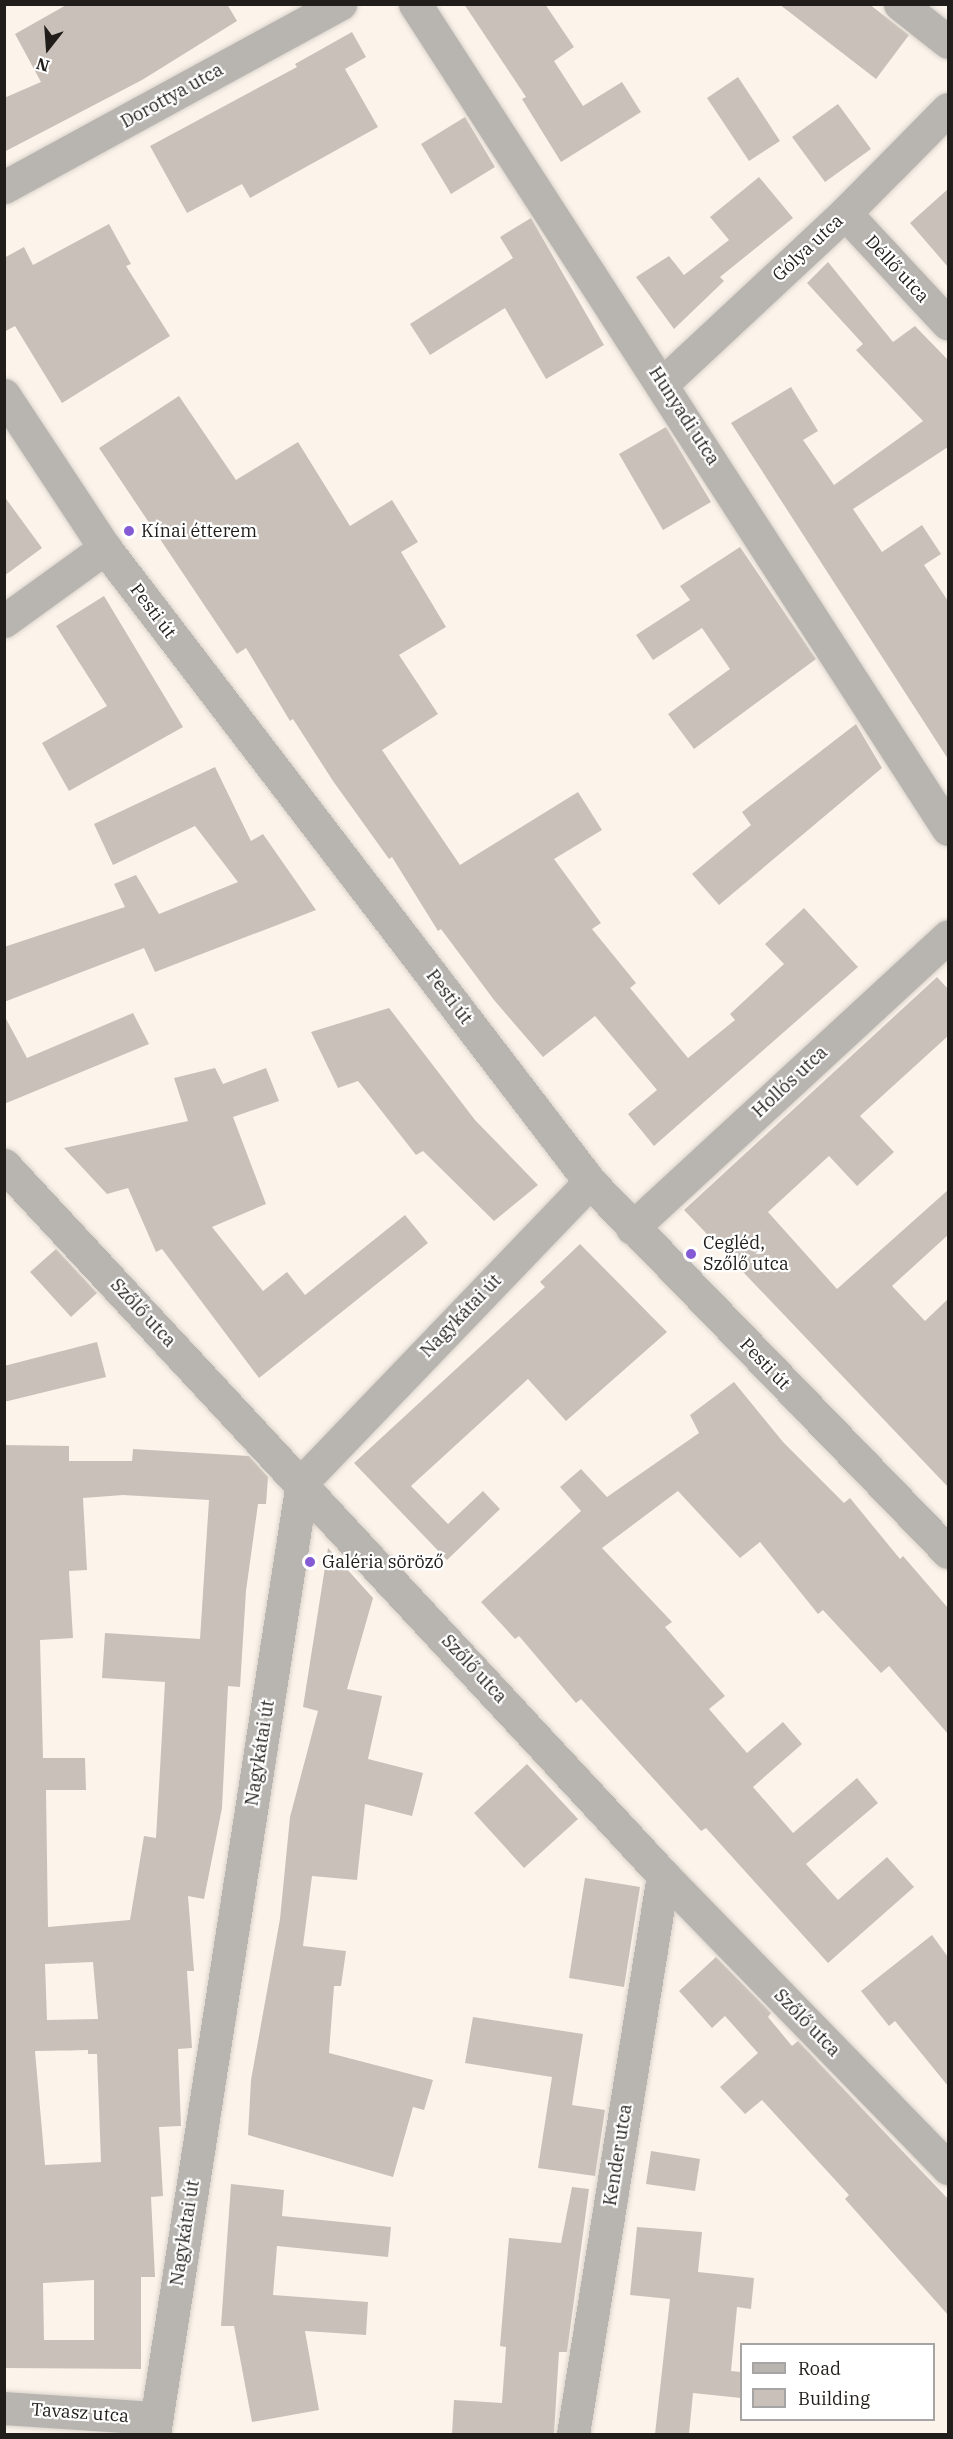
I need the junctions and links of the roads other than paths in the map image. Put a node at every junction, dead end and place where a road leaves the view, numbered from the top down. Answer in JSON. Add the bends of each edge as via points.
{"nodes":[{"id":1,"x":340,"y":4,"type":"edge"},
{"id":2,"x":415,"y":4,"type":"edge"},
{"id":3,"x":900,"y":4,"type":"edge"},
{"id":4,"x":948,"y":42,"type":"edge"},
{"id":5,"x":948,"y":109,"type":"edge"},
{"id":6,"x":4,"y":187,"type":"edge"},
{"id":7,"x":845,"y":213,"type":"junction"},
{"id":8,"x":948,"y":324,"type":"edge"},
{"id":9,"x":663,"y":383,"type":"junction"},
{"id":10,"x":4,"y":395,"type":"edge"},
{"id":11,"x":105,"y":548,"type":"junction"},
{"id":12,"x":4,"y":621,"type":"edge"},
{"id":13,"x":948,"y":829,"type":"edge"},
{"id":14,"x":948,"y":937,"type":"edge"},
{"id":15,"x":4,"y":1165,"type":"edge"},
{"id":16,"x":590,"y":1182,"type":"junction"},
{"id":17,"x":632,"y":1228,"type":"junction"},
{"id":18,"x":302,"y":1482,"type":"junction"},
{"id":19,"x":948,"y":1552,"type":"edge"},
{"id":20,"x":663,"y":1875,"type":"junction"},
{"id":21,"x":948,"y":2168,"type":"edge"},
{"id":22,"x":4,"y":2408,"type":"edge"},
{"id":23,"x":155,"y":2426,"type":"edge"},
{"id":24,"x":573,"y":2434,"type":"edge"}],
"edges":[{"from":1,"to":6,"type":"street","name":"Dorottya utca"},
{"from":2,"to":9,"type":"street","name":"Hunyadi utca"},
{"from":3,"to":4,"type":"street"},
{"from":5,"to":7,"type":"street","name":"Gólya utca"},
{"from":7,"to":8,"type":"street","name":"Déllő utca"},
{"from":7,"to":9,"type":"street","name":"Gólya utca"},
{"from":9,"to":13,"type":"street","name":"Hunyadi utca"},
{"from":10,"to":11,"type":"street","name":"Pesti út"},
{"from":11,"to":12,"type":"street"},
{"from":11,"to":16,"type":"street","name":"Pesti út"},
{"from":14,"to":17,"type":"street","name":"Hollós utca"},
{"from":15,"to":18,"type":"street","name":"Szőlő utca"},
{"from":16,"to":17,"type":"street","name":"Pesti út"},
{"from":16,"to":18,"type":"street","name":"Nagykátai út"},
{"from":17,"to":19,"type":"street","name":"Pesti út"},
{"from":18,"to":20,"type":"street","name":"Szőlő utca"},
{"from":18,"to":23,"type":"street","name":"Nagykátai út"},
{"from":20,"to":21,"type":"street","name":"Szőlő utca"},
{"from":20,"to":24,"type":"street","name":"Kender utca"},
{"from":22,"to":23,"type":"street","name":"Tavasz utca"}]}
